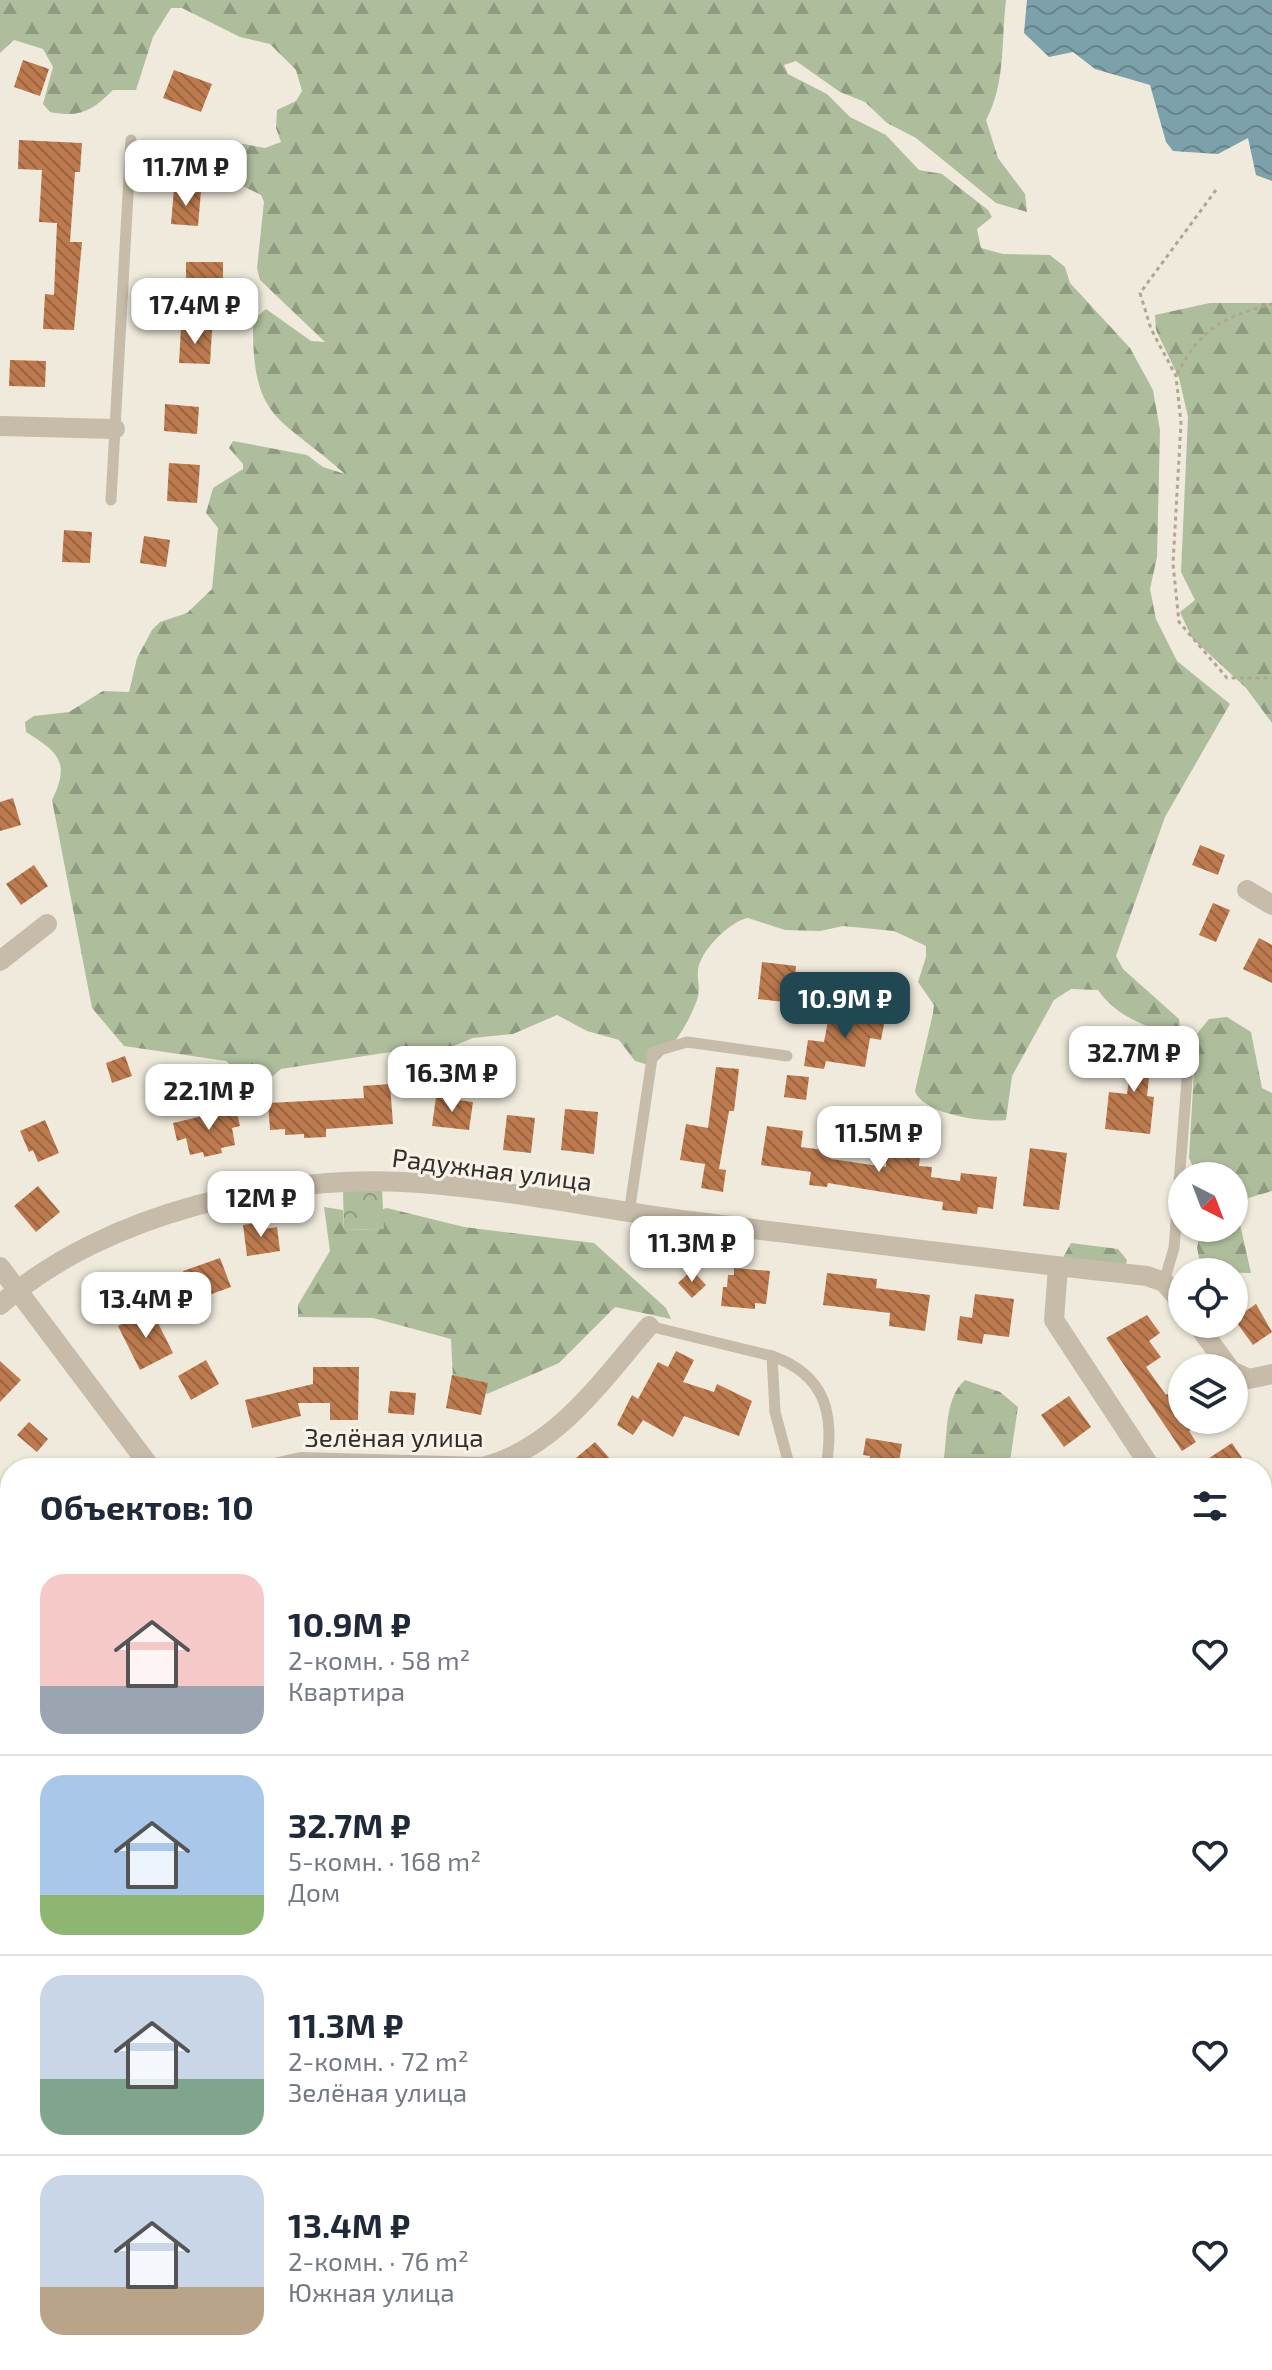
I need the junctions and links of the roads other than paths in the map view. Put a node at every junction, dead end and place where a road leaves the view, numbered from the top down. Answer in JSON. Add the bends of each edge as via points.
{"nodes":[{"id":1,"x":131,"y":140,"type":"dead end"},
{"id":2,"x":0,"y":426,"type":"edge"},
{"id":3,"x":115,"y":429,"type":"junction"},
{"id":4,"x":111,"y":500,"type":"dead end"},
{"id":5,"x":1247,"y":890,"type":"dead end"},
{"id":6,"x":1272,"y":905,"type":"edge"},
{"id":7,"x":47,"y":924,"type":"dead end"},
{"id":8,"x":0,"y":961,"type":"edge"},
{"id":9,"x":1189,"y":1054,"type":"dead end"},
{"id":10,"x":787,"y":1056,"type":"dead end"},
{"id":11,"x":629,"y":1213,"type":"junction"},
{"id":12,"x":0,"y":1267,"type":"edge"},
{"id":13,"x":1058,"y":1267,"type":"junction"},
{"id":14,"x":1164,"y":1282,"type":"junction"},
{"id":15,"x":1168,"y":1287,"type":"edge"},
{"id":16,"x":18,"y":1289,"type":"junction"},
{"id":17,"x":0,"y":1305,"type":"edge"},
{"id":18,"x":649,"y":1326,"type":"joint"},
{"id":19,"x":772,"y":1356,"type":"junction"},
{"id":20,"x":1272,"y":1374,"type":"edge"},
{"id":21,"x":1248,"y":1379,"type":"edge"},
{"id":22,"x":144,"y":1458,"type":"edge"},
{"id":23,"x":529,"y":1458,"type":"edge"},
{"id":24,"x":787,"y":1458,"type":"edge"},
{"id":25,"x":828,"y":1458,"type":"edge"},
{"id":26,"x":1144,"y":1458,"type":"edge"}],
"edges":[{"from":1,"to":3,"type":"lane"},
{"from":2,"to":3,"type":"street"},
{"from":3,"to":4,"type":"lane"},
{"from":5,"to":6,"type":"street"},
{"from":7,"to":8,"type":"street"},
{"from":9,"to":14,"type":"lane","via":[[1174,1248]]},
{"from":10,"to":11,"type":"lane","via":[[687,1042],[653,1052]]},
{"from":11,"to":13,"type":"street","name":"Радужная улица"},
{"from":11,"to":16,"type":"street","name":"Радужная улица","via":[[420,1183],[326,1182],[157,1217],[90,1246]]},
{"from":12,"to":16,"type":"street"},
{"from":13,"to":14,"type":"street","name":"Радужная улица"},
{"from":13,"to":26,"type":"street","via":[[1054,1320]]},
{"from":14,"to":15,"type":"street"},
{"from":16,"to":17,"type":"street","name":"Радужная улица"},
{"from":16,"to":22,"type":"street"},
{"from":18,"to":19,"type":"lane"},
{"from":18,"to":23,"type":"street","name":"Зелёная улица"},
{"from":19,"to":24,"type":"lane","via":[[775,1412]]},
{"from":19,"to":25,"type":"lane","via":[[798,1365],[815,1382],[828,1412]]},
{"from":20,"to":21,"type":"street"}]}
